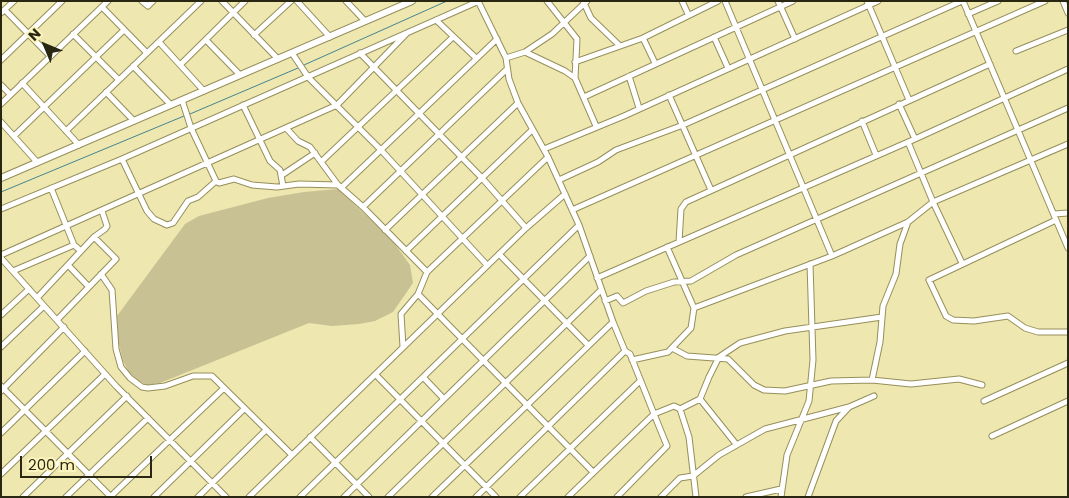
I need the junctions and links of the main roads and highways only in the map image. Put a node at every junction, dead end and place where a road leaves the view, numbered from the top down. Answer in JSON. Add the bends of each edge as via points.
{"nodes":[{"id":1,"x":412,"y":1,"type":"edge"},
{"id":2,"x":397,"y":4,"type":"edge"},
{"id":3,"x":1,"y":178,"type":"edge"}],
"edges":[{"from":1,"to":2,"type":"main road"},
{"from":2,"to":3,"type":"main road","via":[[330,37]]}]}
